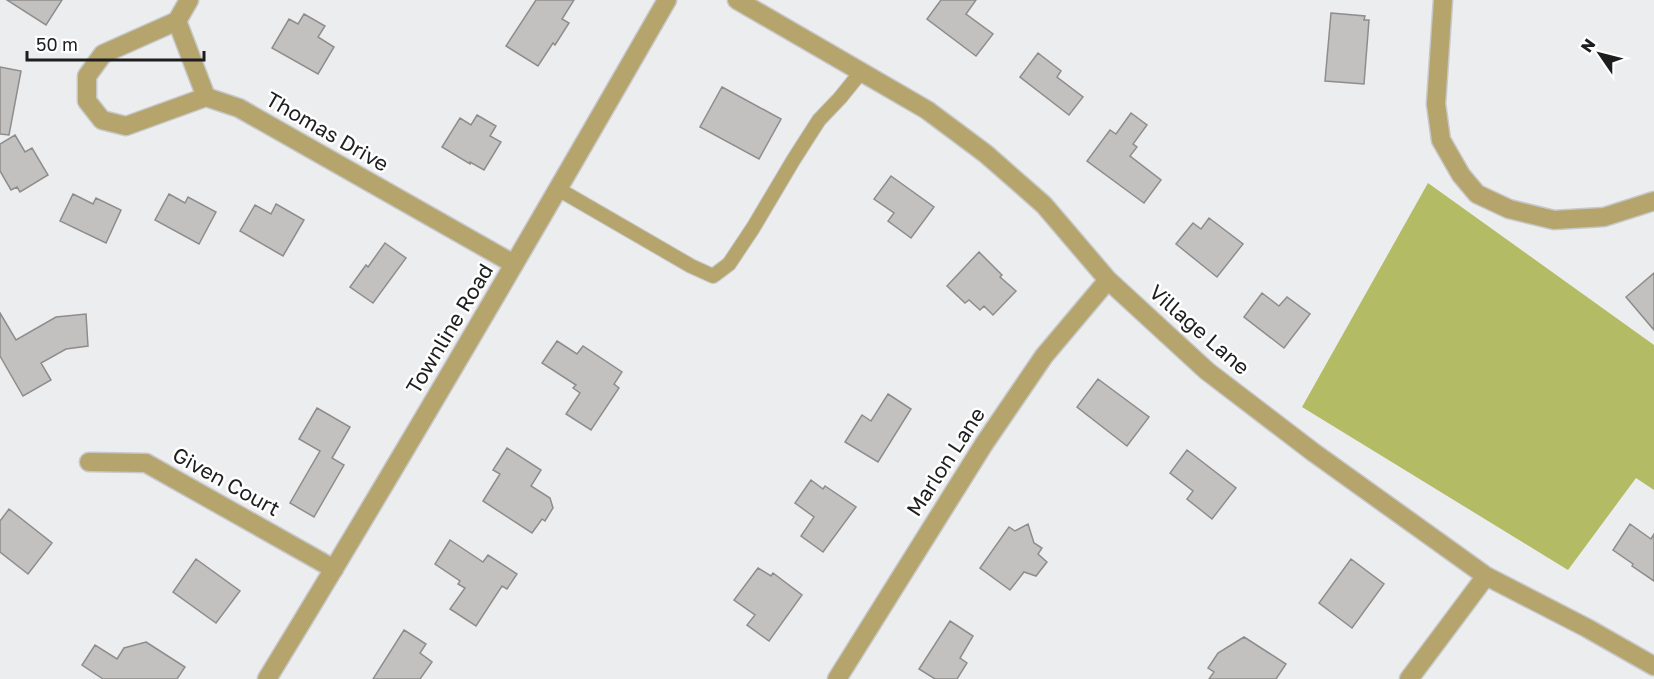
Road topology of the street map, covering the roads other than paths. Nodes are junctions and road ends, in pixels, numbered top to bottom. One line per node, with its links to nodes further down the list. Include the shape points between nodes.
1 (189, 0): 5 (street)
2 (667, 0): 8 (street, Townline Road)
3 (737, 0): 6 (street, Village Lane)
4 (1443, 0): 9 (street, via 1436,104 1441,140 1477,194 1509,209 1554,220 1604,217)
5 (177, 21): 7 (street); 7 (street, via 103,54 87,76 87,101 102,120 126,126)
6 (861, 72): 8 (lane, via 819,120 729,264 713,276); 11 (street, Village Lane, via 927,110 986,154 1044,205)
7 (206, 98): 10 (street, Thomas Drive, via 239,108)
8 (558, 189): 10 (street, Townline Road)
9 (1654, 201)
10 (514, 264): 13 (street, Townline Road)
11 (1108, 280): 14 (street, Village Lane, via 1207,371); 17 (street, Marlon Lane, via 1044,356 984,444)
12 (89, 462): 13 (street, Given Court, via 146,463)
13 (334, 569): 16 (street, Townline Road)
14 (1486, 576): 15 (street, Village Lane); 18 (street)
15 (1654, 666)
16 (267, 679)
17 (837, 679)
18 (1409, 679)

